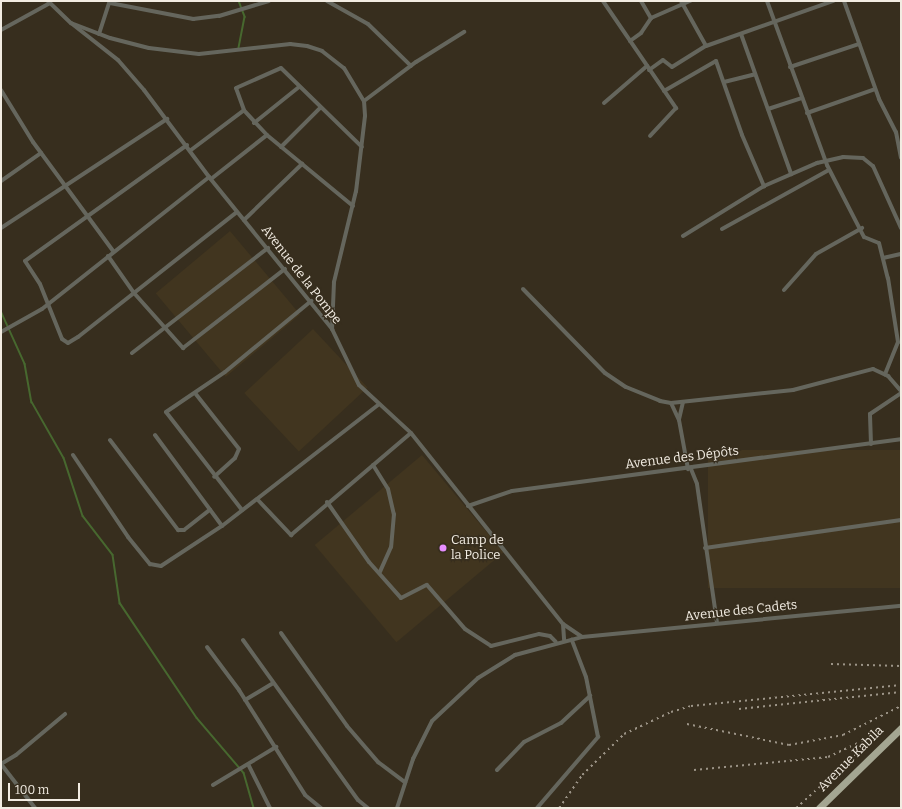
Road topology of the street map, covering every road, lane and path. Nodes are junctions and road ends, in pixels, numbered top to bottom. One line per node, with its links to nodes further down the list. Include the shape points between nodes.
1 (269, 1): 10 (street, via 219,16 192,19)
2 (327, 1): 22 (street, via 368,24)
3 (603, 1): 19 (street)
4 (642, 1): 12 (street)
5 (690, 1): 11 (street)
6 (767, 1): 13 (street)
7 (832, 1): 13 (street)
8 (844, 1): 20 (street)
9 (49, 2): 14 (street, Avenue de la Pompe); 15 (street)
10 (110, 2): 17 (street)
11 (681, 3): 12 (street); 21 (street)
12 (650, 18): 19 (street, via 641,33)
13 (773, 22): 18 (street); 23 (street)
14 (71, 23): 17 (street); 38 (street, Avenue de la Pompe, via 118,60)
15 (1, 30)
16 (464, 32): 22 (street)
17 (99, 34): 32 (street, via 149,48 199,54 290,44 307,46 335,59)
18 (741, 34): 21 (street); 25 (street)
19 (630, 41): 24 (street)
20 (859, 44): 23 (street); 28 (street)
21 (706, 46): 24 (street, via 672,67 664,60)
22 (411, 66): 32 (street)
23 (790, 67): 31 (street)
24 (648, 68): 30 (street); 33 (street)
25 (755, 74): 26 (street); 35 (street)
26 (724, 82): 30 (street, via 714,61); 55 (street, via 742,135)
27 (299, 87): 34 (street); 36 (street, via 281,68 270,72 236,88); 39 (street)
28 (875, 89): 37 (street); 47 (street, via 896,132)
29 (1, 90): 46 (street)
30 (664, 91): 41 (street, via 676,109)
31 (802, 98): 35 (street); 37 (street)
32 (364, 101): 44 (street)
33 (604, 103)
34 (320, 108): 43 (street); 44 (street)
35 (768, 109): 51 (street)
36 (244, 110): 39 (street); 45 (street)
37 (807, 113): 48 (street)
38 (167, 119): 42 (street, Avenue de la Pompe); 54 (street)
39 (254, 123): 40 (street)
40 (267, 136): 43 (street); 52 (street)
41 (650, 136)
42 (187, 145): 45 (street, Avenue de la Pompe); 58 (street)
43 (281, 147): 49 (street)
44 (362, 147): 56 (street)
45 (191, 150): 52 (street, Avenue de la Pompe)
46 (41, 153): 53 (street); 54 (street)
47 (901, 158)
48 (825, 160): 50 (street); 51 (street); 62 (street, via 857,157 870,162 882,182)
49 (302, 164): 56 (street); 59 (street)
50 (829, 170): 61 (street); 63 (street)
51 (791, 174): 55 (street)
52 (210, 178): 57 (street, Avenue de la Pompe); 66 (street)
53 (1, 181)
54 (66, 185): 58 (street); 60 (street)
55 (764, 186): 64 (street)
56 (353, 206): 77 (street, via 336,265)
57 (237, 212): 59 (street, Avenue de la Pompe); 73 (street)
58 (88, 215): 66 (street); 75 (street, via 25,262 40,284)
59 (244, 220): 65 (street, Avenue de la Pompe)
60 (1, 228)
61 (862, 228): 69 (street, via 866,238 878,241); 72 (street, via 816,254)
62 (901, 228)
63 (722, 229)
64 (683, 236)
65 (268, 248): 70 (street, Avenue de la Pompe); 76 (street)
66 (113, 251): 68 (street)
67 (901, 254): 69 (street)
68 (108, 256): 73 (street); 75 (street)
69 (883, 258): 80 (street, via 898,342)
70 (286, 269): 74 (street, Avenue de la Pompe); 76 (street, via 185,347 180,348)
71 (523, 289): 84 (street, via 615,381 639,394)
72 (784, 290)
73 (134, 293): 75 (street, via 68,343 62,339); 76 (street)
74 (311, 301): 77 (street, Avenue de la Pompe); 82 (street, via 243,358)
75 (48, 304): 78 (street)
76 (163, 328): 79 (street)
77 (332, 330): 85 (street, Avenue de la Pompe, via 356,380)
78 (1, 332)
79 (132, 353)
80 (885, 374): 81 (street); 83 (street, via 873,369 793,390)
81 (901, 392): 91 (street, via 870,414)
82 (195, 393): 97 (street, via 239,449 235,458); 97 (street, via 166,413)
83 (683, 402): 84 (street); 86 (street)
84 (671, 403): 86 (street)
85 (378, 405): 87 (street, Avenue de la Pompe); 98 (street)
86 (679, 420): 95 (street)
87 (411, 434): 93 (street); 100 (street, Avenue de la Pompe)
88 (155, 435): 101 (street)
89 (901, 439): 91 (street, Avenue des Dépôts)
90 (110, 440): 101 (street, via 178,530 184,530)
91 (872, 444): 94 (street, Avenue des Dépôts)
92 (73, 455): 104 (street, via 128,537 155,566 171,562)
93 (373, 465): 99 (street); 106 (street, via 388,489 394,514 391,547)
94 (698, 468): 95 (street, Avenue des Dépôts); 96 (street)
95 (690, 469): 96 (street); 100 (street, Avenue des Dépôts, via 664,468 512,491)
96 (695, 474): 105 (street)
97 (214, 478): 102 (street)
98 (257, 499): 99 (street, via 291,535); 102 (street)
99 (327, 502): 106 (street, via 337,519)
100 (468, 506): 109 (street, Avenue de la Pompe)
101 (210, 510): 104 (street)
102 (242, 510): 104 (street)
103 (901, 520): 105 (street)
104 (222, 526)
105 (705, 548): 108 (street)
106 (380, 572): 115 (street, via 401,598 429,586 465,629 491,646 539,634 544,634)
107 (901, 606): 108 (street, Avenue des Cadets)
108 (717, 623): 111 (street, Avenue des Cadets)
109 (563, 624): 111 (street, Avenue de la Pompe); 113 (street)
110 (281, 633): 126 (street, via 347,726 378,762)
111 (582, 637): 114 (street, Avenue des Cadets)
112 (243, 640): 117 (street)
113 (564, 640): 114 (street, Avenue des Cadets); 115 (street, Avenue des Cadets)
114 (572, 640): 118 (street, via 586,677)
115 (556, 642): 126 (street, Avenue des Cadets, via 504,661 470,685 432,721)
116 (207, 647): 119 (street)
117 (273, 683): 119 (street); 131 (street, via 358,800)
118 (590, 696): 125 (street, via 561,723 524,742); 133 (street, via 598,730 596,743)
119 (245, 700): 122 (street)
120 (65, 714): 123 (street, via 16,755)
121 (901, 728): 134 (highway, Avenue Kabila)
122 (276, 747): 124 (street); 130 (street, via 305,795)
123 (1, 764): 128 (street)
124 (249, 766): 127 (street); 129 (street)
125 (497, 770)
126 (405, 782): 132 (street, Avenue des Cadets)
127 (213, 785)
128 (35, 808)
129 (270, 808)
130 (321, 808)
131 (368, 808)
132 (397, 808)
133 (537, 808)
134 (819, 808)

